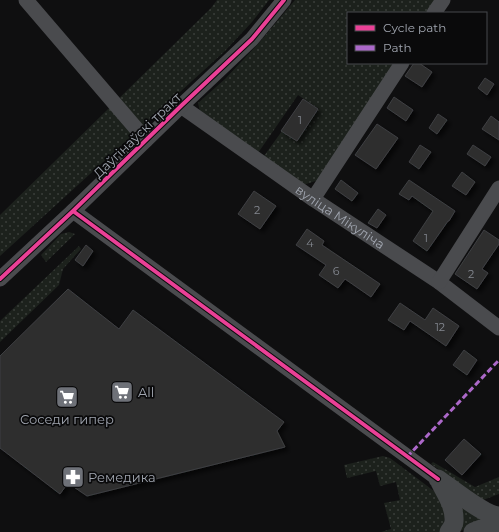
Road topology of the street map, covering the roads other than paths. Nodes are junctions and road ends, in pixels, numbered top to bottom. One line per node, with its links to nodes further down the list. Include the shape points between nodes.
1 (26, 0): 7 (street)
2 (284, 0): 6 (street, Даўгінаўскі тракт, via 252,39)
3 (443, 0): 4 (street)
4 (435, 12)
5 (401, 64): 9 (street)
6 (181, 106): 7 (street, Даўгінаўскі тракт); 9 (street, вуліца Мікуліча)
7 (146, 140): 10 (street, Даўгінаўскі тракт)
8 (499, 188): 12 (street)
9 (313, 199): 12 (street, вуліца Мікуліча)
10 (73, 211): 11 (street, Даўгінаўскі тракт); 14 (street)
11 (0, 279)
12 (439, 282): 13 (street, вуліца Мікуліча)
13 (499, 328)
14 (438, 479): 15 (main road, via 477,507); 17 (main road, via 454,515)
15 (499, 516)
16 (499, 522): 18 (main road)
17 (449, 532)
18 (473, 532)

